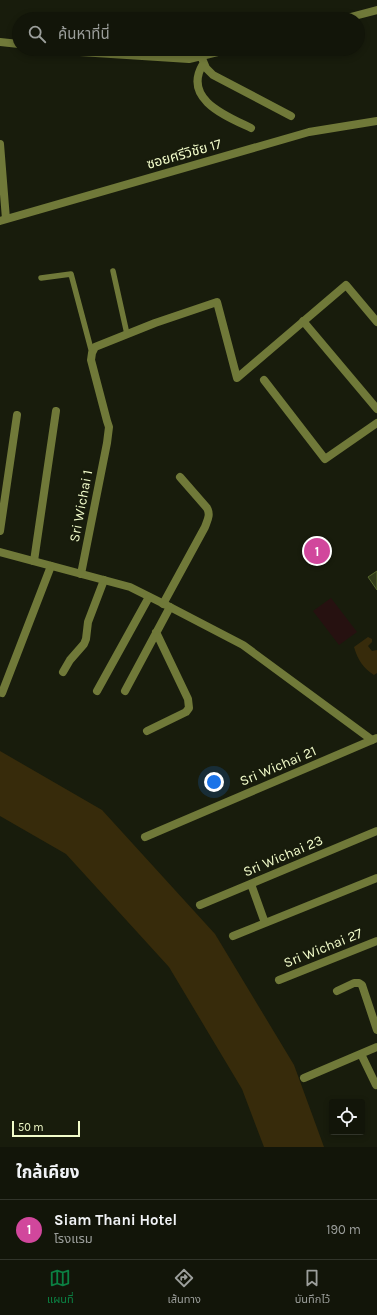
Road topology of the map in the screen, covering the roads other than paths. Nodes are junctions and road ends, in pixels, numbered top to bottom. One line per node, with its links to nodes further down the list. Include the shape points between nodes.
1 (377, 10): 2 (street)
2 (365, 13)
3 (0, 42): 4 (street)
4 (12, 43)
5 (134, 56): 7 (street)
6 (212, 56): 7 (street)
7 (202, 60): 8 (street, via 213,75); 10 (street, via 197,82 204,98 221,114)
8 (291, 116)
9 (377, 122): 12 (street, ซอยศรีวิชัย 17, via 309,132)
10 (251, 128)
11 (0, 144): 12 (street)
12 (3, 220)
13 (113, 271): 17 (lane)
14 (41, 278): 18 (lane, via 71,274)
15 (303, 321): 16 (street, via 346,284); 17 (street, via 237,378 217,302); 20 (street)
16 (377, 322)
17 (127, 334): 18 (street, via 95,347)
18 (92, 353): 29 (street, Sri Wichai 1, via 91,360 109,427)
19 (264, 380): 23 (street, via 325,459)
20 (377, 409)
21 (56, 411): 27 (street)
22 (17, 415): 25 (street)
23 (377, 423)
24 (180, 477): 32 (street, via 209,511 205,528)
25 (0, 531)
26 (0, 552): 27 (street)
27 (34, 561): 28 (street)
28 (51, 566): 29 (street); 37 (street)
29 (82, 574): 30 (street)
30 (104, 580): 31 (street, via 130,587); 34 (street, via 88,622 84,644)
31 (149, 597): 32 (street); 35 (street)
32 (167, 605): 33 (street); 39 (street, via 243,645)
33 (156, 632): 36 (street); 38 (street, via 181,683 189,708 186,712)
34 (63, 672)
35 (98, 691)
36 (125, 691)
37 (2, 693)
38 (147, 731)
39 (374, 739): 41 (street, Sri Wichai 21)
40 (377, 830): 43 (street, Sri Wichai 23)
41 (145, 837)
42 (377, 878): 45 (street)
43 (251, 884): 44 (street, Sri Wichai 23); 45 (street)
44 (200, 905)
45 (265, 923): 46 (street)
46 (234, 936)
47 (377, 941): 48 (street, Sri Wichai 27)
48 (279, 980)
49 (336, 991): 50 (street, via 354,983 362,985)
50 (377, 1030)
51 (377, 1047): 52 (street)
52 (361, 1054): 53 (street); 54 (street)
53 (304, 1078)
54 (376, 1085)

